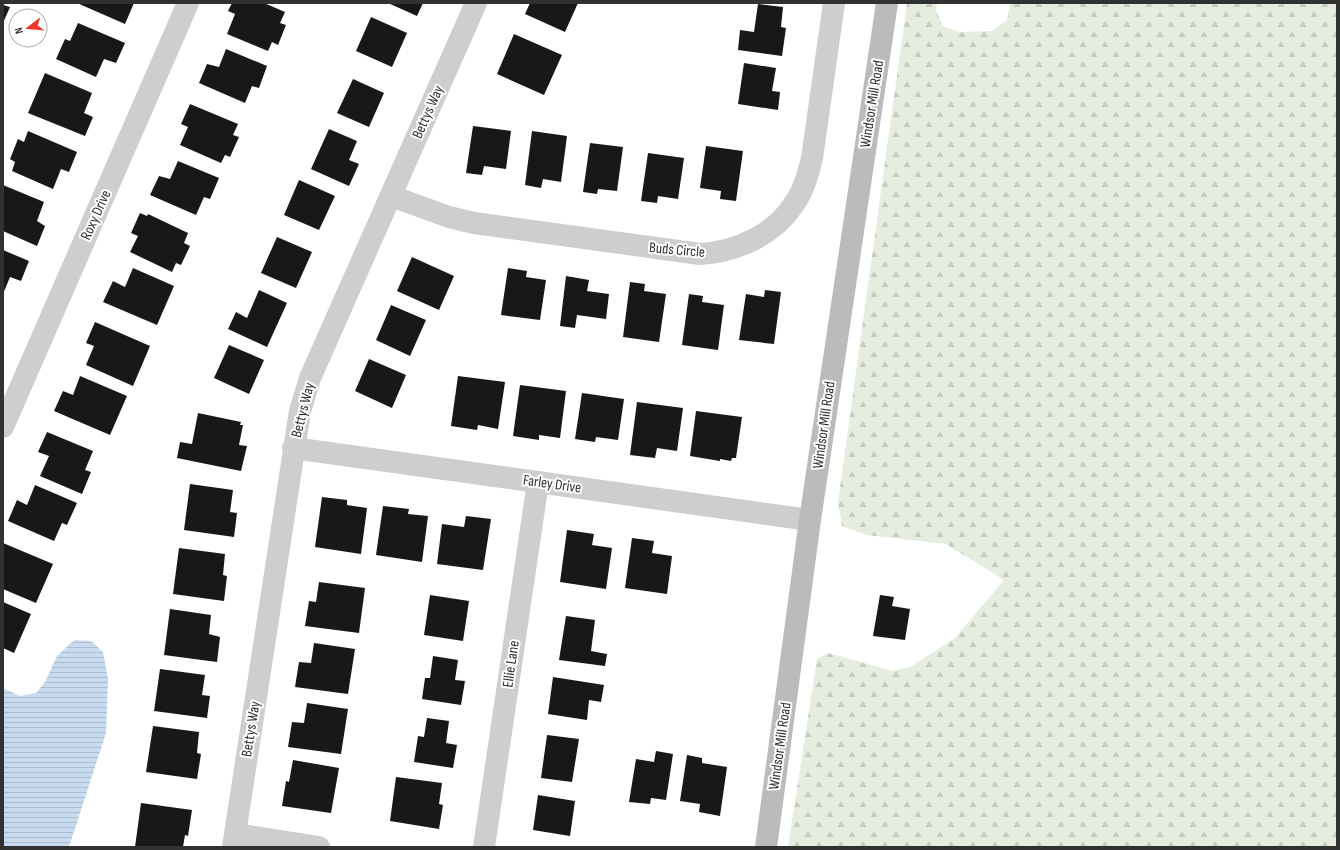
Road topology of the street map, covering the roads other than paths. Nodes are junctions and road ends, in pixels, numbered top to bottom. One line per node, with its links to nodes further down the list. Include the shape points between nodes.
1 (188, 3): 6 (street, Roxy Drive)
2 (476, 3): 5 (street, Bettys Way)
3 (834, 3): 5 (street, Buds Circle, via 812,158 805,183 783,218 741,246 719,253 700,254 474,223 449,217)
4 (887, 3): 9 (main road, Windsor Mill Road)
5 (391, 196): 7 (street, Bettys Way, via 310,378)
6 (3, 427)
7 (293, 448): 8 (street, Farley Drive); 10 (street, Bettys Way)
8 (538, 482): 9 (street, Farley Drive); 12 (street, Ellie Lane)
9 (810, 520): 13 (main road, Windsor Mill Road)
10 (234, 841): 11 (street)
11 (319, 847)
12 (484, 847)
13 (766, 847)

